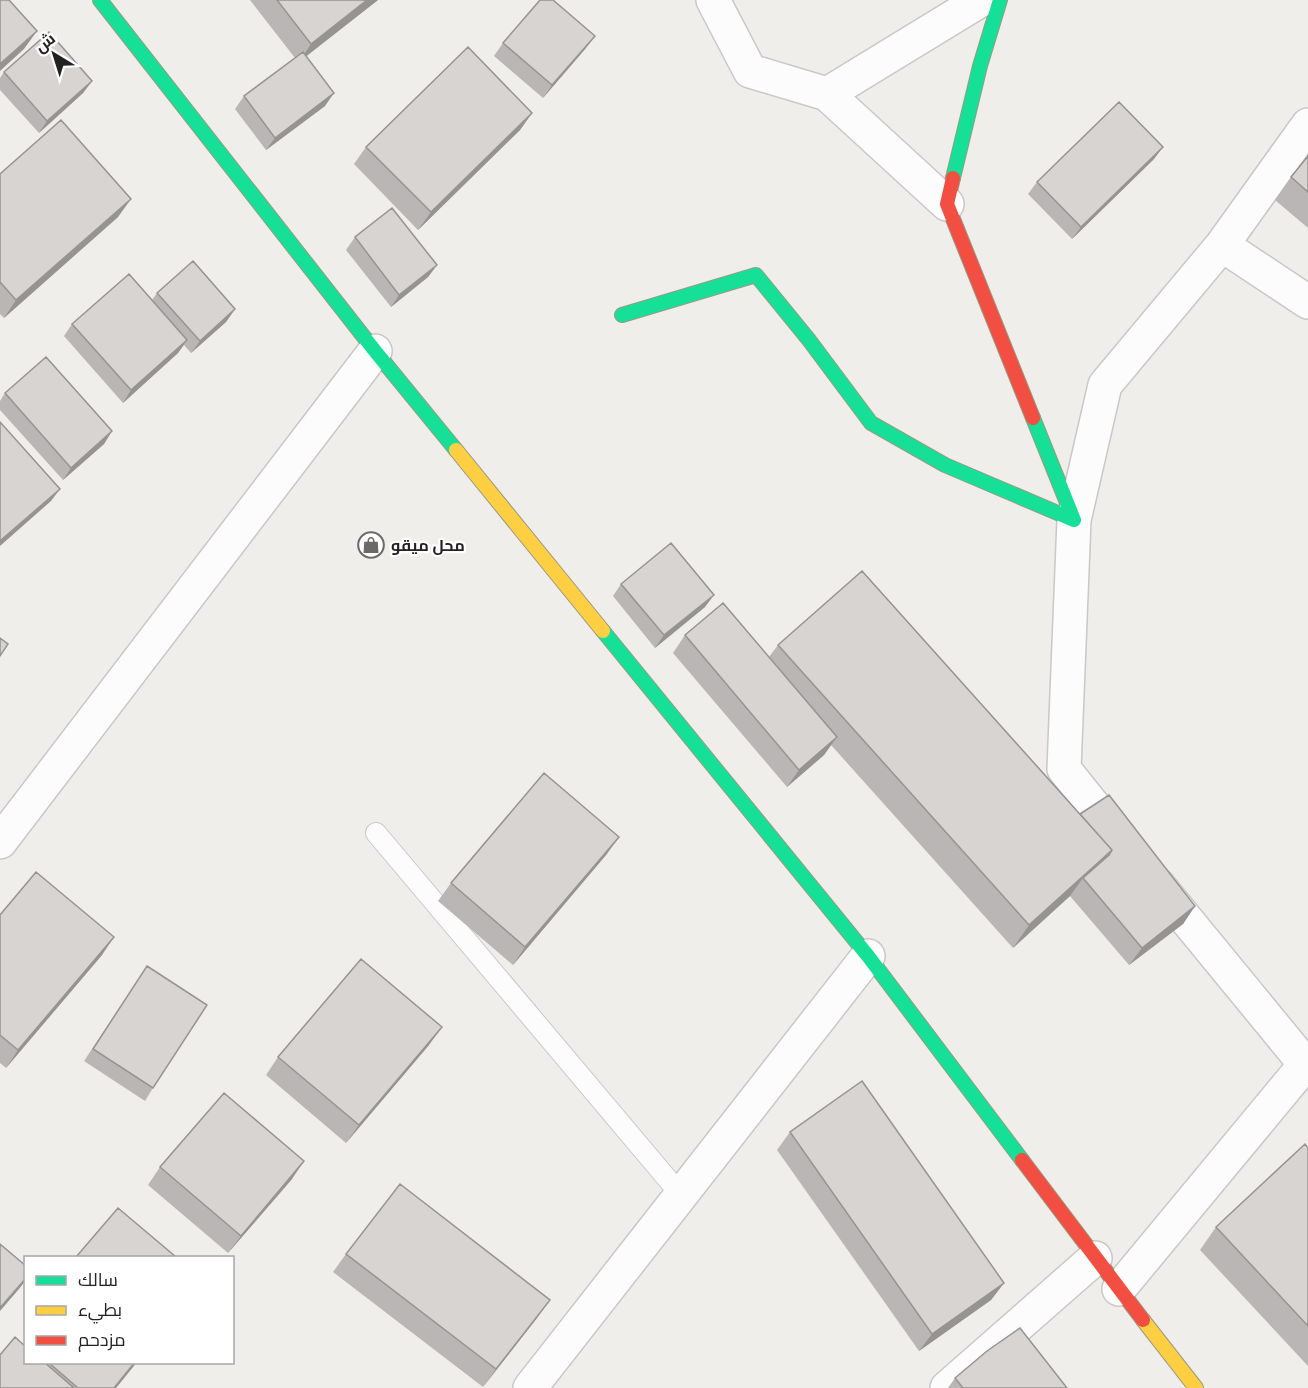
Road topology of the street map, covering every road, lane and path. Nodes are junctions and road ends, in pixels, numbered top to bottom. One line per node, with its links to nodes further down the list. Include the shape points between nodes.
1 (100, 0): 11 (main road)
2 (713, 0): 5 (street, via 750,71)
3 (981, 0): 5 (street)
4 (1000, 0): 7 (main road, via 980,66)
5 (827, 94): 7 (street)
6 (1308, 125): 8 (street)
7 (948, 204): 12 (main road)
8 (1222, 245): 9 (street); 12 (street, via 1105,386)
9 (1308, 302)
10 (622, 315): 12 (main road, via 756,275 871,423 945,465)
11 (375, 351): 14 (street); 15 (main road)
12 (1074, 520): 16 (street, via 1064,769)
13 (376, 833): 17 (lane)
14 (0, 842)
15 (868, 956): 17 (street); 18 (main road)
16 (1306, 1063): 19 (street)
17 (681, 1195): 20 (street)
18 (1095, 1258): 19 (main road); 21 (street)
19 (1119, 1289): 22 (main road)
20 (530, 1388)
21 (947, 1388)
22 (1196, 1388)

